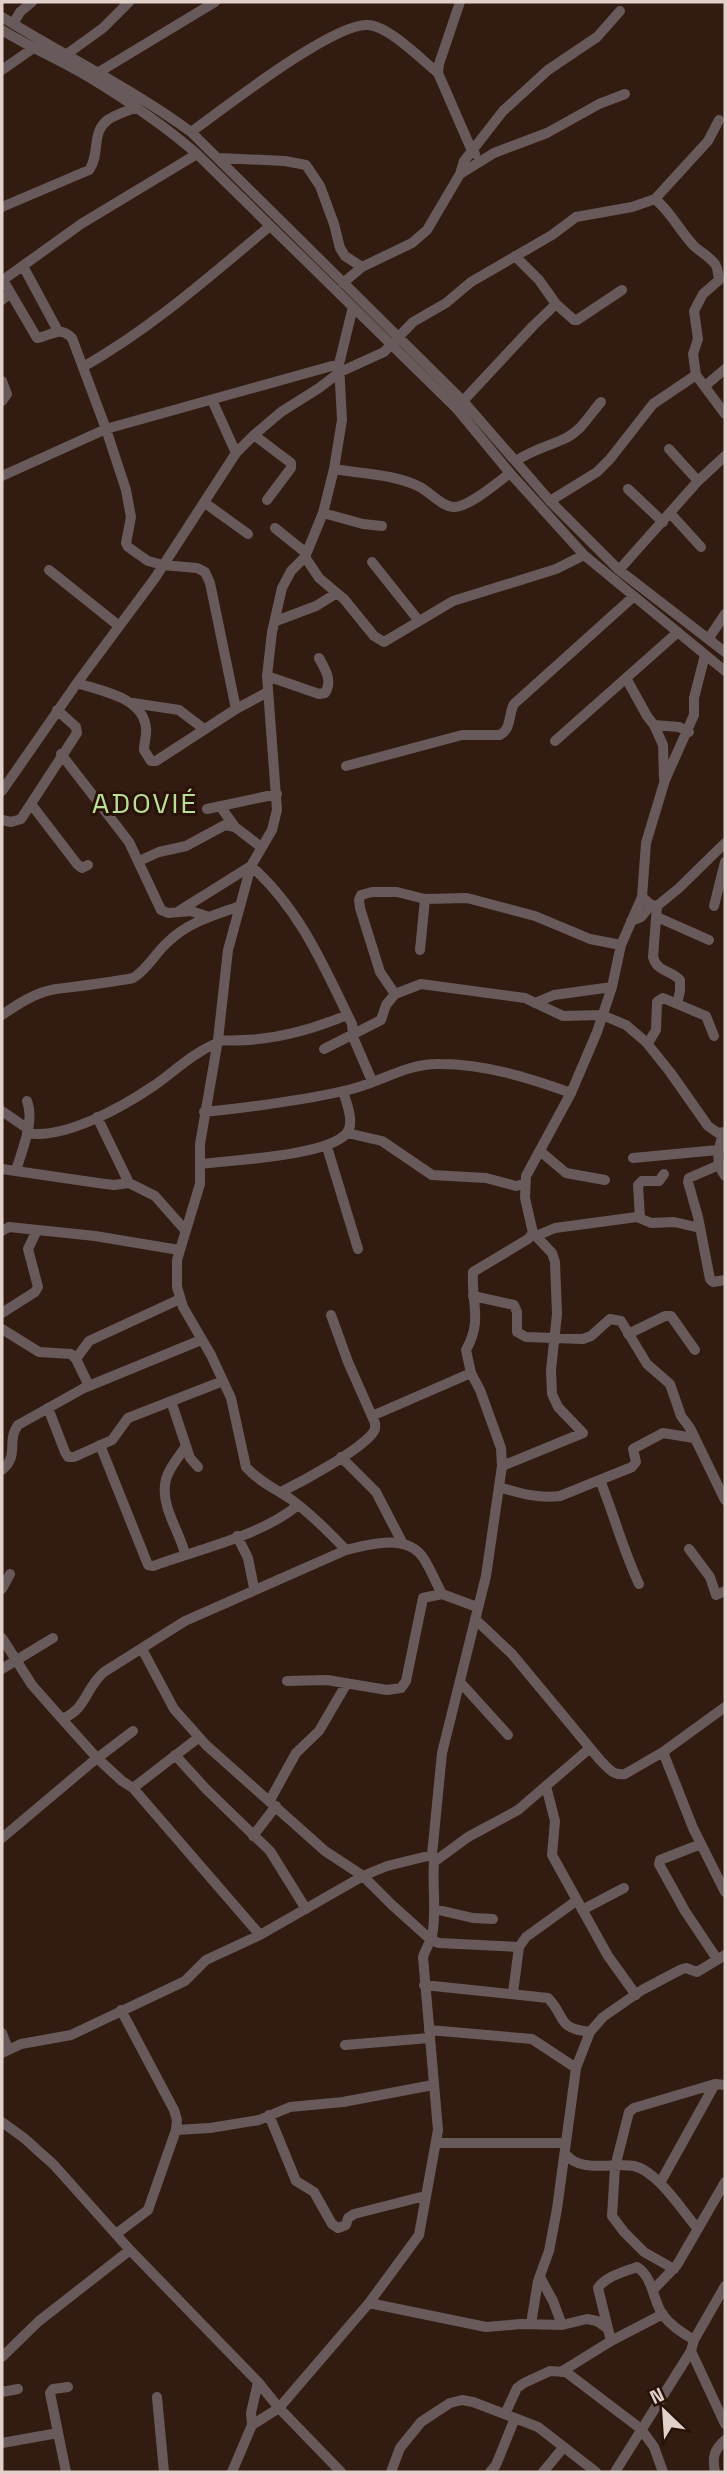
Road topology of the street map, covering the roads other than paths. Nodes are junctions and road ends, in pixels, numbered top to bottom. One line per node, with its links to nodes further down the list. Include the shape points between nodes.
1 (32, 2): 7 (street)
2 (129, 2): 10 (street)
3 (215, 2): 12 (street)
4 (460, 2): 13 (street)
5 (620, 11): 18 (street, via 597,37 514,100)
6 (2, 17): 7 (street)
7 (13, 24): 10 (street)
8 (2, 30): 9 (street)
9 (32, 49): 11 (street); 15 (street, via 90,78)
10 (67, 54): 12 (street)
11 (2, 70)
12 (99, 72): 17 (street)
13 (438, 73): 17 (street, via 388,33 370,25 351,27 281,68); 18 (street)
14 (625, 94): 21 (street)
15 (135, 108): 19 (street); 24 (street, via 107,120 99,129 89,170)
16 (719, 120): 23 (street, via 708,141)
17 (191, 132): 20 (street)
18 (472, 151): 21 (street); 22 (street)
19 (197, 154): 25 (street); 27 (street, via 81,224)
20 (219, 158): 28 (street, via 306,165 320,186 340,248); 31 (street)
21 (483, 160): 22 (street)
22 (460, 174): 28 (street, via 427,230 412,243)
23 (655, 198): 26 (street, via 576,217); 29 (street, via 715,264)
24 (2, 207)
25 (270, 226): 35 (street); 38 (street, via 159,317)
26 (515, 256): 34 (street); 37 (street, via 413,322)
27 (23, 266): 30 (street); 36 (street)
28 (362, 267): 31 (street)
29 (722, 278): 41 (street, via 703,294 694,311)
30 (2, 279): 33 (street)
31 (344, 283): 37 (street)
32 (622, 290): 34 (street, via 577,320)
33 (6, 296): 36 (street, via 37,338)
34 (556, 304): 46 (street)
35 (353, 307): 37 (street); 39 (street)
36 (58, 331): 38 (street, via 72,338)
37 (395, 339): 39 (street, via 384,352); 46 (street); 56 (street)
38 (83, 367): 49 (street)
39 (340, 368): 44 (street); 50 (street); 55 (street, via 342,420)
40 (725, 369): 43 (street)
41 (696, 375): 43 (street); 61 (street, via 653,404 597,472)
42 (2, 381): 45 (street, via 7,394)
43 (705, 386): 48 (street)
44 (212, 400): 49 (street); 52 (street)
45 (2, 401)
46 (463, 401): 54 (street)
47 (601, 402): 54 (street, via 567,438)
48 (725, 414)
49 (106, 429): 57 (street); 73 (street, via 131,517 126,543 148,561)
50 (254, 435): 52 (street); 60 (street, via 291,463)
51 (669, 449): 58 (street)
52 (236, 453): 62 (street)
53 (725, 457): 58 (street)
54 (516, 461): 61 (street)
55 (334, 469): 56 (street, via 408,483 454,508); 63 (street)
56 (510, 474): 71 (street)
57 (2, 476)
58 (698, 481): 64 (street)
59 (628, 489): 65 (street)
60 (267, 500)
61 (550, 501): 75 (street)
62 (205, 503): 68 (street); 73 (street)
63 (323, 513): 66 (street); 70 (street)
64 (670, 513): 65 (street); 69 (street)
65 (663, 522): 75 (street)
66 (382, 526)
67 (275, 528): 70 (street)
68 (248, 534)
69 (701, 547)
70 (305, 555): 76 (street, via 319,578); 79 (street, via 282,588)
71 (584, 555): 77 (street); 80 (street, via 556,569 453,601)
72 (372, 562): 80 (street)
73 (163, 565): 81 (street); 93 (street, via 197,568 211,583)
74 (49, 570): 81 (street)
75 (619, 570): 83 (street)
76 (337, 593): 79 (street); 80 (street, via 384,642)
77 (633, 597): 82 (street); 100 (street, via 514,704 509,726 500,735 461,735)
78 (725, 614): 83 (street)
79 (276, 621): 88 (street)
80 (419, 621)
81 (119, 626): 90 (street)
82 (678, 632): 85 (street); 89 (street)
83 (709, 638): 84 (street)
84 (725, 652)
85 (705, 654): 87 (street); 97 (street)
86 (319, 658): 88 (street, via 328,675 325,693)
87 (725, 671)
88 (267, 676): 91 (street)
89 (626, 678): 95 (street); 98 (street)
90 (76, 682): 92 (street); 94 (street)
91 (268, 692): 93 (street); 103 (street)
92 (133, 703): 96 (street, via 179,710); 96 (street, via 143,716 144,750 151,761)
93 (236, 709): 96 (street)
94 (57, 710): 99 (street, via 77,733); 102 (street)
95 (654, 725): 97 (street); 101 (street, via 663,745)
96 (204, 729)
97 (689, 732): 101 (street)
98 (555, 741)
99 (61, 754): 104 (street); 111 (street, via 130,842)
100 (346, 765)
101 (665, 780): 115 (street, via 646,843)
102 (2, 791)
103 (277, 794): 105 (street); 110 (street, via 275,823)
104 (31, 804): 107 (street, via 17,821); 113 (street, via 77,864 82,868)
105 (220, 806): 106 (street); 108 (street)
106 (206, 809)
107 (2, 820)
108 (235, 827): 110 (street); 111 (street, via 225,825 186,846)
109 (724, 846): 117 (street)
110 (261, 847): 114 (street)
111 (139, 861): 120 (street, via 161,910)
112 (725, 862): 118 (street)
113 (88, 865)
114 (251, 866): 119 (street); 120 (street); 132 (street, via 302,926)
115 (642, 897): 117 (street); 123 (street)
116 (425, 899): 125 (street, via 481,901 535,916 590,939); 126 (street); 128 (street, via 372,892 359,900 380,972)
117 (654, 906): 122 (street); 123 (street)
118 (714, 906)
119 (237, 907): 121 (street); 136 (street)
120 (179, 911): 121 (street)
121 (209, 917): 133 (street, via 178,933 132,978 56,989)
122 (657, 918): 124 (street); 130 (street, via 653,957 655,964 680,980)
123 (631, 921): 125 (street)
124 (709, 940)
125 (621, 944): 127 (street)
126 (419, 950)
127 (612, 987): 129 (street, via 554,995); 131 (street)
128 (395, 994): 129 (street, via 430,984 517,996); 134 (street, via 381,1020)
129 (535, 1003): 131 (street, via 563,1016)
130 (677, 1004): 135 (street, via 706,1016); 137 (street, via 663,998 659,1001 656,1030)
131 (602, 1014): 137 (street, via 626,1025); 141 (street)
132 (347, 1015): 134 (street); 136 (street, via 293,1034)
133 (2, 1016)
134 (354, 1033): 138 (street); 139 (street)
135 (714, 1036)
136 (218, 1042): 144 (street); 145 (street)
137 (646, 1042): 147 (street, via 708,1126)
138 (324, 1049)
139 (372, 1081): 140 (street); 141 (street, via 403,1068 439,1063 509,1072)
140 (343, 1091): 144 (street); 148 (street, via 350,1118)
141 (571, 1093): 151 (street)
142 (27, 1101): 146 (street)
143 (2, 1111): 146 (street)
144 (204, 1112): 153 (street)
145 (97, 1117): 146 (street, via 60,1133); 159 (street)
146 (28, 1131): 156 (street)
147 (724, 1132): 150 (street)
148 (347, 1133): 149 (street); 160 (street, via 382,1141 432,1175)
149 (327, 1147): 153 (street); 167 (street)
150 (718, 1150): 152 (street); 155 (street)
151 (540, 1151): 158 (street, via 566,1173); 160 (street)
152 (633, 1158)
153 (201, 1164): 164 (street, via 200,1184)
154 (2, 1169): 156 (street)
155 (722, 1170): 162 (street, via 689,1178)
156 (16, 1171): 159 (street, via 114,1185)
157 (664, 1174): 161 (street, via 659,1181 638,1185)
158 (605, 1180)
159 (129, 1183): 164 (street, via 155,1196)
160 (524, 1184): 166 (street)
161 (640, 1218): 162 (street); 166 (street)
162 (700, 1228): 169 (street, via 710,1279)
163 (37, 1230): 165 (street, via 9,1227); 168 (street); 172 (street, via 28,1249 38,1287)
164 (185, 1230): 168 (street)
165 (2, 1231)
166 (534, 1234): 170 (street, via 475,1270); 176 (street, via 555,1262)
167 (358, 1249)
168 (179, 1250): 171 (street)
169 (725, 1280)
170 (472, 1296): 176 (street, via 514,1305 520,1335); 180 (street, via 477,1318 466,1350)
171 (180, 1299): 177 (street); 179 (street, via 89,1341)
172 (2, 1313)
173 (331, 1315): 185 (street)
174 (2, 1329): 179 (street, via 39,1352 65,1352)
175 (628, 1334): 176 (street, via 614,1318 587,1338); 178 (street, via 671,1316); 186 (street, via 646,1364 670,1384)
176 (556, 1337): 192 (street, via 552,1395 583,1433)
177 (201, 1340): 181 (street); 182 (street)
178 (695, 1350)
179 (76, 1359): 182 (street)
180 (471, 1373): 185 (street); 192 (street, via 501,1448)
181 (223, 1381): 183 (street); 197 (street, via 246,1467)
182 (89, 1386): 184 (street)
183 (171, 1401): 188 (street, via 128,1418 117,1435); 189 (street)
184 (48, 1408): 187 (street, via 18,1425); 188 (street, via 68,1457)
185 (372, 1416): 191 (street, via 371,1435)
186 (694, 1438): 195 (street, via 660,1434 633,1448 636,1462 632,1467); 198 (street)
187 (13, 1442): 190 (street); 194 (street, via 13,1456)
188 (100, 1445): 204 (street, via 145,1563 153,1566)
189 (186, 1446): 193 (street); 204 (street, via 164,1486)
190 (2, 1449)
191 (341, 1457): 197 (street); 201 (street, via 376,1492)
192 (502, 1466): 196 (street)
193 (198, 1467)
194 (2, 1470)
195 (600, 1480): 196 (street, via 549,1498); 206 (street)
196 (499, 1487): 211 (street)
197 (281, 1492): 199 (street)
198 (725, 1500)
199 (298, 1505): 200 (street, via 280,1520); 203 (street)
200 (237, 1536): 204 (street); 207 (street, via 248,1558)
201 (403, 1544): 203 (street, via 374,1543); 210 (street, via 418,1551)
202 (689, 1549): 209 (street, via 710,1577 716,1595)
203 (346, 1550): 207 (street)
204 (186, 1554)
205 (10, 1574): 208 (street)
206 (639, 1584)
207 (254, 1588): 215 (street, via 185,1621)
208 (2, 1589)
209 (725, 1591)
210 (442, 1594): 211 (street); 220 (street, via 423,1598 401,1688)
211 (477, 1607): 212 (street)
212 (475, 1619): 219 (street); 226 (street, via 512,1654)
213 (2, 1638): 216 (street)
214 (53, 1638): 216 (street)
215 (142, 1649): 222 (street, via 100,1675 80,1708); 225 (street, via 174,1709)
216 (16, 1660): 217 (street); 222 (street)
217 (2, 1669)
218 (287, 1681): 220 (street)
219 (460, 1682): 224 (street); 236 (street, via 442,1752)
220 (347, 1683): 232 (street, via 327,1720 296,1753)
221 (725, 1708): 227 (street)
222 (62, 1720): 229 (street)
223 (133, 1731): 229 (street)
224 (508, 1735)
225 (198, 1738): 228 (street); 232 (street)
226 (590, 1748): 227 (street, via 619,1775); 230 (street)
227 (663, 1752): 235 (street)
228 (175, 1755): 231 (street); 233 (street)
229 (97, 1758): 231 (street); 234 (street)
230 (546, 1786): 236 (street, via 518,1810); 240 (street, via 555,1821 551,1853)
231 (133, 1788): 244 (street)
232 (273, 1803): 233 (street); 237 (street, via 325,1851)
233 (253, 1836): 241 (street, via 273,1856)
234 (2, 1838)
235 (701, 1844): 239 (street); 247 (street, via 659,1864 685,1911)
236 (433, 1858): 237 (street, via 387,1866); 242 (street)
237 (363, 1876): 241 (street); 245 (street)
238 (624, 1888): 240 (street)
239 (725, 1892)
240 (579, 1905): 246 (street, via 531,1932); 250 (street)
241 (306, 1909): 244 (street)
242 (434, 1909): 243 (street); 245 (street)
243 (492, 1919)
244 (260, 1935): 251 (street, via 206,1960 185,1981)
245 (431, 1940): 246 (street); 248 (street, via 423,1957)
246 (520, 1947): 249 (street)
247 (721, 1957): 250 (street, via 697,1972 682,1969)
248 (425, 1985): 249 (street); 254 (street)
249 (513, 1993): 252 (street, via 548,1998 566,2026)
250 (636, 1995): 252 (street, via 603,2017)
251 (121, 2010): 256 (street, via 71,2035); 262 (street, via 174,2110)
252 (590, 2032): 257 (street)
253 (2, 2033): 256 (street)
254 (429, 2034): 255 (street); 257 (street, via 532,2039); 258 (street)
255 (345, 2045)
256 (5, 2051)
257 (576, 2068): 264 (street)
258 (433, 2085): 260 (street, via 290,2107); 263 (street)
259 (720, 2085): 265 (street, via 634,2108); 267 (street)
260 (269, 2115): 262 (street); 268 (street, via 296,2181 314,2192 338,2228 354,2214)
261 (2, 2122): 270 (street, via 54,2165)
262 (176, 2130): 270 (street, via 148,2210)
263 (437, 2143): 264 (street); 268 (street)
264 (565, 2148): 265 (street, via 575,2161); 273 (street, via 549,2251)
265 (615, 2167): 267 (street, via 638,2167); 272 (street, via 612,2216 644,2252)
266 (725, 2182): 269 (street)
267 (660, 2183): 269 (street)
268 (425, 2196): 276 (street, via 419,2235)
269 (697, 2228): 272 (street)
270 (116, 2234): 271 (street)
271 (130, 2250): 283 (street, via 39,2321); 285 (street)
272 (674, 2269): 274 (street)
273 (540, 2277): 278 (street); 279 (street)
274 (654, 2290): 277 (street); 280 (street, via 638,2267 601,2283 598,2293)
275 (724, 2292): 282 (street)
276 (369, 2303): 278 (street, via 486,2327); 290 (street)
277 (663, 2314): 281 (street); 282 (street)
278 (531, 2324): 279 (street)
279 (562, 2325): 280 (street, via 593,2320)
280 (608, 2329): 281 (street)
281 (611, 2342): 284 (street)
282 (693, 2346): 292 (street); 294 (street)
283 (2, 2357)
284 (561, 2372): 291 (street, via 550,2371 517,2388); 294 (street)
285 (258, 2382): 290 (street); 293 (street)
286 (68, 2387): 295 (street, via 50,2393)
287 (18, 2389): 288 (street)
288 (2, 2392)
289 (157, 2396): 300 (street)
290 (279, 2408): 293 (street); 302 (street)
291 (510, 2416): 298 (street, via 538,2427); 303 (street, via 473,2402 450,2403 421,2422 400,2448); 304 (street, via 496,2465)
292 (725, 2424)
293 (252, 2425): 301 (street)
294 (641, 2429): 307 (street); 308 (street)
295 (58, 2433): 297 (street); 299 (street)
296 (725, 2440): 309 (street, via 714,2454)
297 (2, 2443)
298 (563, 2448): 305 (street); 306 (street)
299 (66, 2472)
300 (164, 2472)
301 (232, 2472)
302 (341, 2472)
303 (391, 2472)
304 (489, 2472)
305 (543, 2472)
306 (596, 2472)
307 (615, 2472)
308 (663, 2472)
309 (715, 2472)

